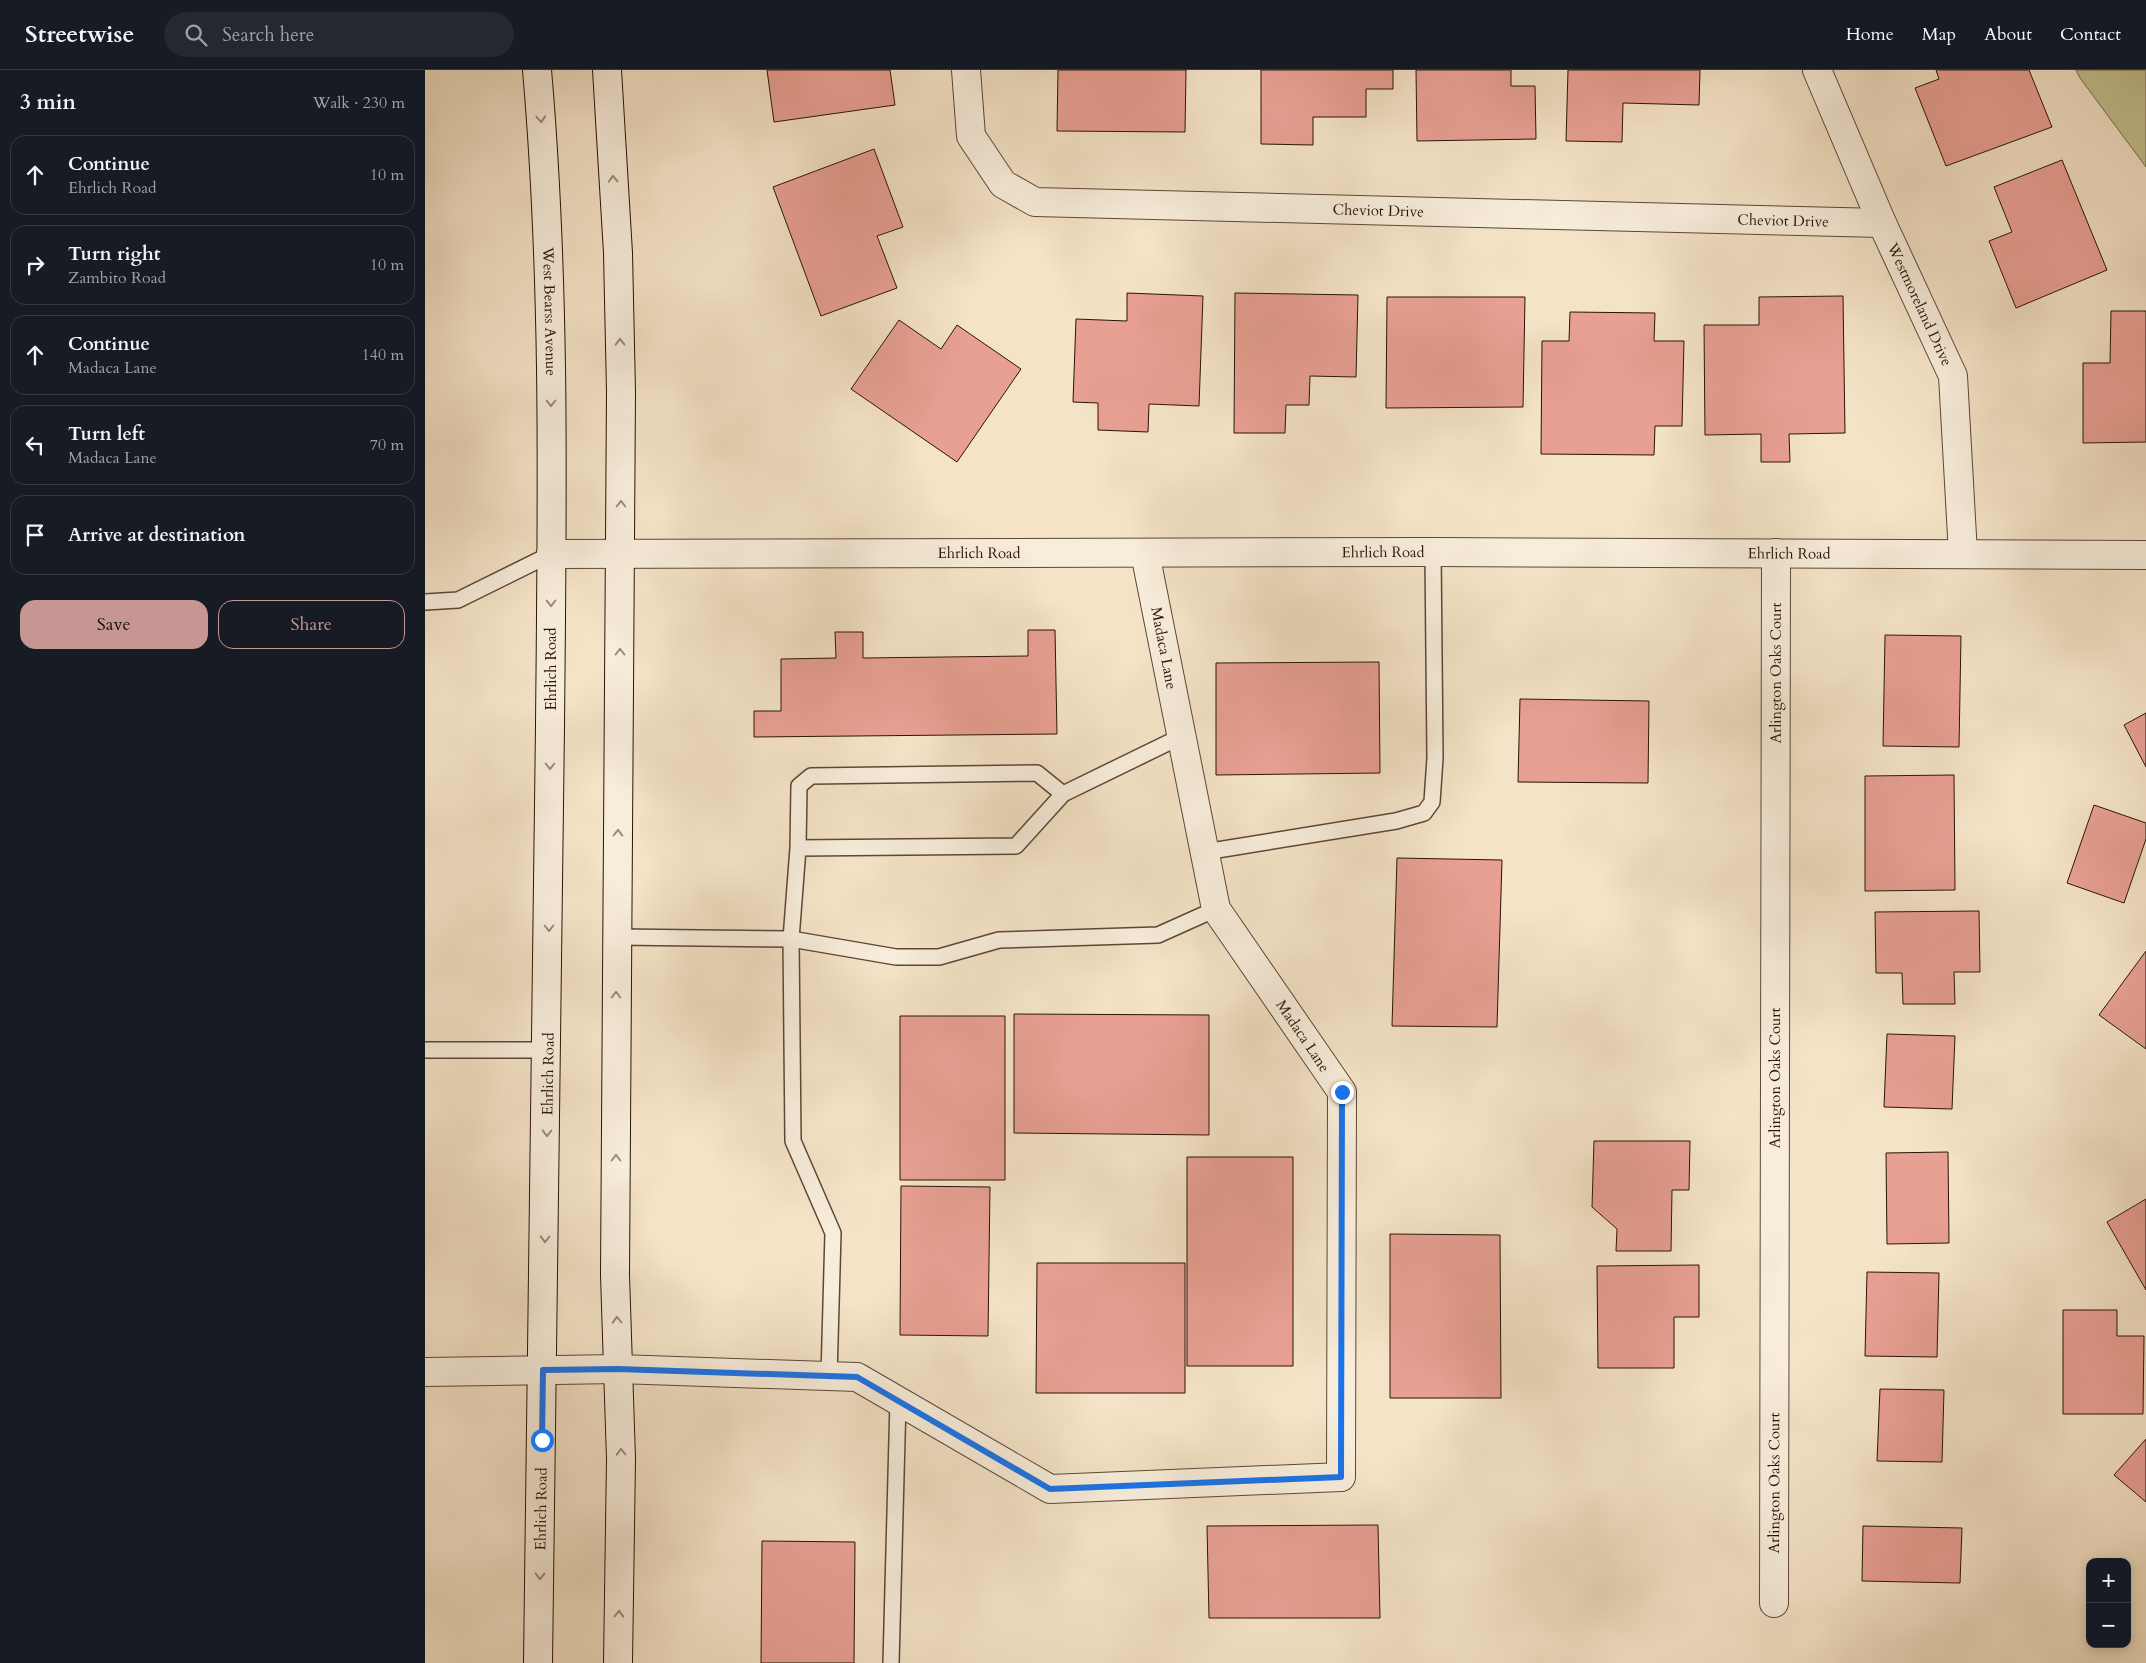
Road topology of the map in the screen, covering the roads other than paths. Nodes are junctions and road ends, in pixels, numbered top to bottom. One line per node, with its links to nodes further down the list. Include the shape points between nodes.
1 (537, 70): 10 (street, West Bearss Avenue, one-way to 10, via 550,333)
2 (607, 70): 7 (street, one-way to 2, via 618,253)
3 (965, 70): 5 (street, Cheviot Drive, via 971,136 1003,184 1035,202)
4 (1817, 70): 5 (street, Westmoreland Drive)
5 (1882, 223): 11 (street, Westmoreland Drive, via 1953,376)
6 (1433, 552): 8 (street, Ehrlich Road); 9 (street, Ehrlich Road); 17 (lane, via 1435,758 1432,802 1424,813 1403,820)
7 (621, 553): 8 (street, Ehrlich Road); 10 (street, Ehrlich Road); 19 (street, one-way to 7)
8 (1145, 553): 14 (street, Madaca Lane)
9 (1776, 553): 11 (street, Ehrlich Road); 28 (street, Arlington Oaks Court)
10 (551, 554): 13 (lane, via 458,600); 22 (street, Ehrlich Road, one-way to 22)
11 (1963, 554): 12 (street, Ehrlich Road)
12 (2146, 555)
13 (425, 602)
14 (1182, 736): 15 (lane); 17 (street, Madaca Lane)
15 (1063, 794): 16 (lane, via 1016,846); 16 (lane, via 1037,772 811,776 799,786)
16 (798, 848): 20 (lane)
17 (1205, 852): 18 (street, Madaca Lane)
18 (1216, 909): 20 (lane, via 1158,935 999,940 939,956 896,956); 27 (street, Madaca Lane, via 1342,1092 1341,1477 1050,1489)
19 (617, 937): 20 (lane); 23 (street, one-way to 19, via 615,1275)
20 (791, 939): 26 (lane, via 793,1142 833,1233)
21 (425, 1050): 22 (lane)
22 (548, 1050): 24 (street, Ehrlich Road, one-way to 24)
23 (618, 1369): 24 (street, Madaca Lane); 26 (street, Madaca Lane); 30 (street, one-way to 23, via 621,1459)
24 (543, 1370): 25 (street, Madaca Lane); 29 (street, Ehrlich Road, one-way to 29)
25 (425, 1372)
26 (829, 1376): 27 (street, Madaca Lane, via 857,1377)
27 (898, 1401): 31 (lane)
28 (1773, 1603)
29 (538, 1663)
30 (618, 1663)
31 (891, 1663)

